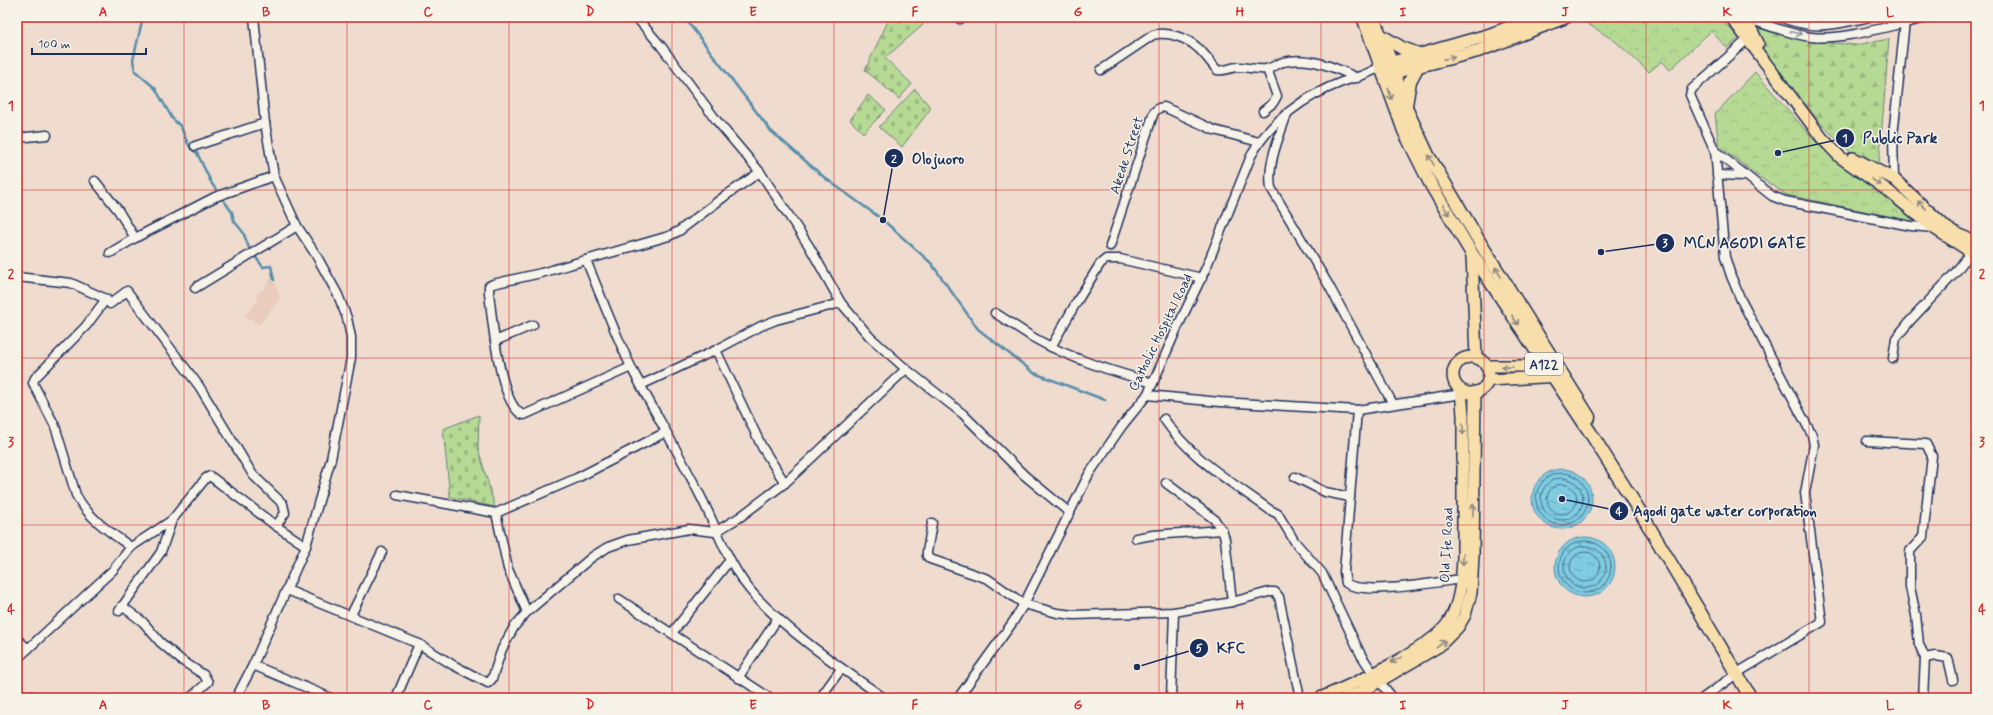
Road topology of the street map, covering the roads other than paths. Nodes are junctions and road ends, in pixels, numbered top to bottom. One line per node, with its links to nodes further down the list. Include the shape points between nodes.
1 (254, 17): 23 (street)
2 (636, 17): 29 (street, via 661,46 716,121)
3 (1363, 17): 17 (highway, A122)
4 (1373, 17): 13 (highway, A122)
5 (1537, 17): 15 (highway)
6 (1566, 17): 15 (highway, one-way to 6, via 1478,51)
7 (1731, 17): 14 (main road)
8 (1780, 17): 9 (street, via 1809,26 1839,24)
9 (1870, 17)
10 (1933, 17): 12 (street)
11 (1745, 18): 12 (street, one-way to 12, via 1795,34 1828,37 1844,36); 33 (main road, via 1761,49 1828,136 1850,156)
12 (1905, 21): 33 (street, via 1893,136)
13 (1380, 35): 15 (highway); 17 (highway, A122)
14 (1748, 39): 28 (street, via 1692,89 1690,95); 36 (main road, one-way to 36, via 1783,88 1832,148)
15 (1425, 59): 17 (highway); 20 (highway, via 1408,89)
16 (1267, 69): 18 (street, via 1237,67 1217,70 1198,47 1171,34 1161,33); 19 (street, via 1283,62 1317,63 1335,67); 21 (street, via 1277,96)
17 (1387, 69): 19 (street, Catholic Hospital Road); 20 (highway, A122); 41 (highway, A122, one-way to 41, via 1411,149)
18 (1101, 70)
19 (1357, 78): 22 (street, Catholic Hospital Road, via 1321,91)
20 (1406, 108): 59 (highway, A122, one-way to 20, via 1428,155)
21 (1263, 111)
22 (1288, 113): 26 (street, Catholic Hospital Road); 66 (street, via 1274,152 1270,174 1271,188 1328,284)
23 (265, 123): 27 (street); 31 (street)
24 (47, 135): 25 (street)
25 (17, 138)
26 (1259, 142): 39 (street, Akede Street, via 1214,130 1172,110 1159,108 1154,112); 45 (street, Catholic Hospital Road)
27 (195, 146)
28 (1715, 151): 30 (street); 32 (street)
29 (760, 172): 43 (street, via 679,231); 48 (street, via 809,246)
30 (1717, 175): 32 (street); 105 (street, via 1725,257 1731,276 1812,435 1814,445 1805,493 1822,622)
31 (274, 176): 35 (street); 37 (street, via 225,192)
32 (1745, 176): 36 (street, via 1772,196 1796,204)
33 (1894, 179): 38 (main road, one-way to 33, via 1948,229)
34 (95, 181): 37 (street, via 118,210)
35 (297, 226): 46 (street); 84 (street, via 338,295 351,337 351,358 331,459)
36 (1934, 228): 42 (main road)
37 (135, 238): 40 (street)
38 (1976, 242)
39 (1110, 246)
40 (110, 253)
41 (1472, 254): 54 (main road); 59 (highway, A122, one-way to 59)
42 (1973, 254): 55 (street, via 1896,338)
43 (586, 260): 51 (street, via 489,286); 57 (street)
44 (17, 277): 47 (street, via 71,282)
45 (1202, 278): 52 (street, via 1120,259 1106,259 1100,264 1076,303); 61 (street, Catholic Hospital Road)
46 (195, 288)
47 (106, 299): 80 (street, via 110,304 113,303 127,291 169,344 199,386 253,475 284,504 286,513); 85 (street, via 86,326 33,383 54,426 76,495 95,521)
48 (841, 302): 53 (street, via 776,320); 58 (street, via 870,337)
49 (995, 312): 52 (street)
50 (533, 325): 51 (street)
51 (495, 341): 57 (street, via 504,385 513,407 519,414 524,415)
52 (1052, 347): 61 (street, via 1093,364)
53 (716, 350): 62 (street); 72 (street, via 762,447)
54 (1476, 358): 56 (main road); 63 (main road, Old Ife Road, via 1462,359 1455,366 1453,379)
55 (1893, 358)
56 (1486, 366): 59 (main road, one-way to 56); 60 (main road)
57 (631, 367): 62 (street)
58 (906, 369): 72 (street); 77 (street, via 962,414 1024,475)
59 (1555, 371): 60 (main road); 105 (highway, A122, via 1704,619)
60 (1488, 380): 64 (main road, via 1483,388)
61 (1153, 383): 65 (street, Catholic Hospital Road)
62 (641, 385): 69 (street)
63 (1461, 392): 64 (main road); 66 (street); 88 (main road, Old Ife Road, one-way to 88)
64 (1475, 392): 106 (main road, Old Ife Road, one-way to 64, via 1439,646 1458,627 1465,615 1471,593 1472,571)
65 (1147, 395): 67 (street); 77 (street, Catholic Hospital Road, via 1102,453)
66 (1393, 404): 67 (street)
67 (1357, 410): 75 (street)
68 (1164, 419): 106 (street, via 1174,434 1196,455 1278,514 1295,542 1322,573 1362,655)
69 (666, 432): 76 (street, via 577,478); 82 (street, via 703,500)
70 (1867, 442): 101 (street, via 1926,444 1932,456 1923,537 1910,551 1910,587 1919,644)
71 (1295, 477): 75 (street, via 1326,492)
72 (785, 483): 82 (street)
73 (1166, 483): 81 (street, via 1214,519)
74 (397, 495): 76 (street)
75 (1350, 496): 88 (street, via 1344,572 1346,583 1351,588 1381,588)
76 (496, 513): 93 (street, via 508,569)
77 (1070, 513): 92 (street, Catholic Hospital Road)
78 (172, 520): 80 (street, via 202,482 210,476); 85 (street); 111 (street, via 161,552 120,608 143,622 176,656 204,675 208,682)
79 (932, 523): 92 (street, via 927,552 930,559 988,578)
80 (276, 526): 84 (street)
81 (1222, 530): 83 (street); 91 (street)
82 (715, 532): 87 (street); 93 (street, via 689,529 628,540 608,548 592,557)
83 (1136, 538)
84 (306, 546): 89 (street)
85 (131, 547): 100 (street, via 113,570)
86 (382, 552): 95 (street)
87 (730, 560): 96 (street, via 756,597); 97 (street)
88 (1461, 579): 106 (main road, Old Ife Road, one-way to 106, via 1455,610 1448,623)
89 (287, 590): 95 (street); 103 (street)
90 (619, 599): 97 (street)
91 (1232, 602): 94 (street); 120 (street, via 1269,592 1275,592 1279,597)
92 (1024, 604): 94 (street, via 1074,616); 118 (street, Catholic Hospital Road)
93 (527, 612): 99 (street, via 508,637 492,679 488,683)
94 (1174, 612): 119 (street)
95 (351, 615): 99 (street)
96 (778, 618): 104 (street); 107 (street)
97 (672, 633): 107 (street)
98 (17, 640): 100 (street)
99 (420, 644): 114 (street)
100 (28, 649): 102 (street)
101 (1925, 658): 108 (street, via 1948,658); 127 (street)
102 (17, 659)
103 (253, 665): 112 (street); 113 (street)
104 (842, 668): 116 (street); 117 (street)
105 (1739, 672): 124 (street); 125 (highway, A122); 126 (highway, A122)
106 (1376, 677): 121 (main road, Old Ife Road); 122 (main road, Old Ife Road); 123 (street)
107 (738, 678): 115 (street)
108 (1953, 680)
109 (17, 694): 110 (street)
110 (44, 698)
111 (190, 698)
112 (236, 698)
113 (331, 698)
114 (396, 698)
115 (770, 698)
116 (820, 698)
117 (884, 698)
118 (958, 698)
119 (1171, 698)
120 (1300, 698)
121 (1320, 698)
122 (1346, 698)
123 (1392, 698)
124 (1702, 698)
125 (1751, 698)
126 (1761, 698)
127 (1923, 698)

